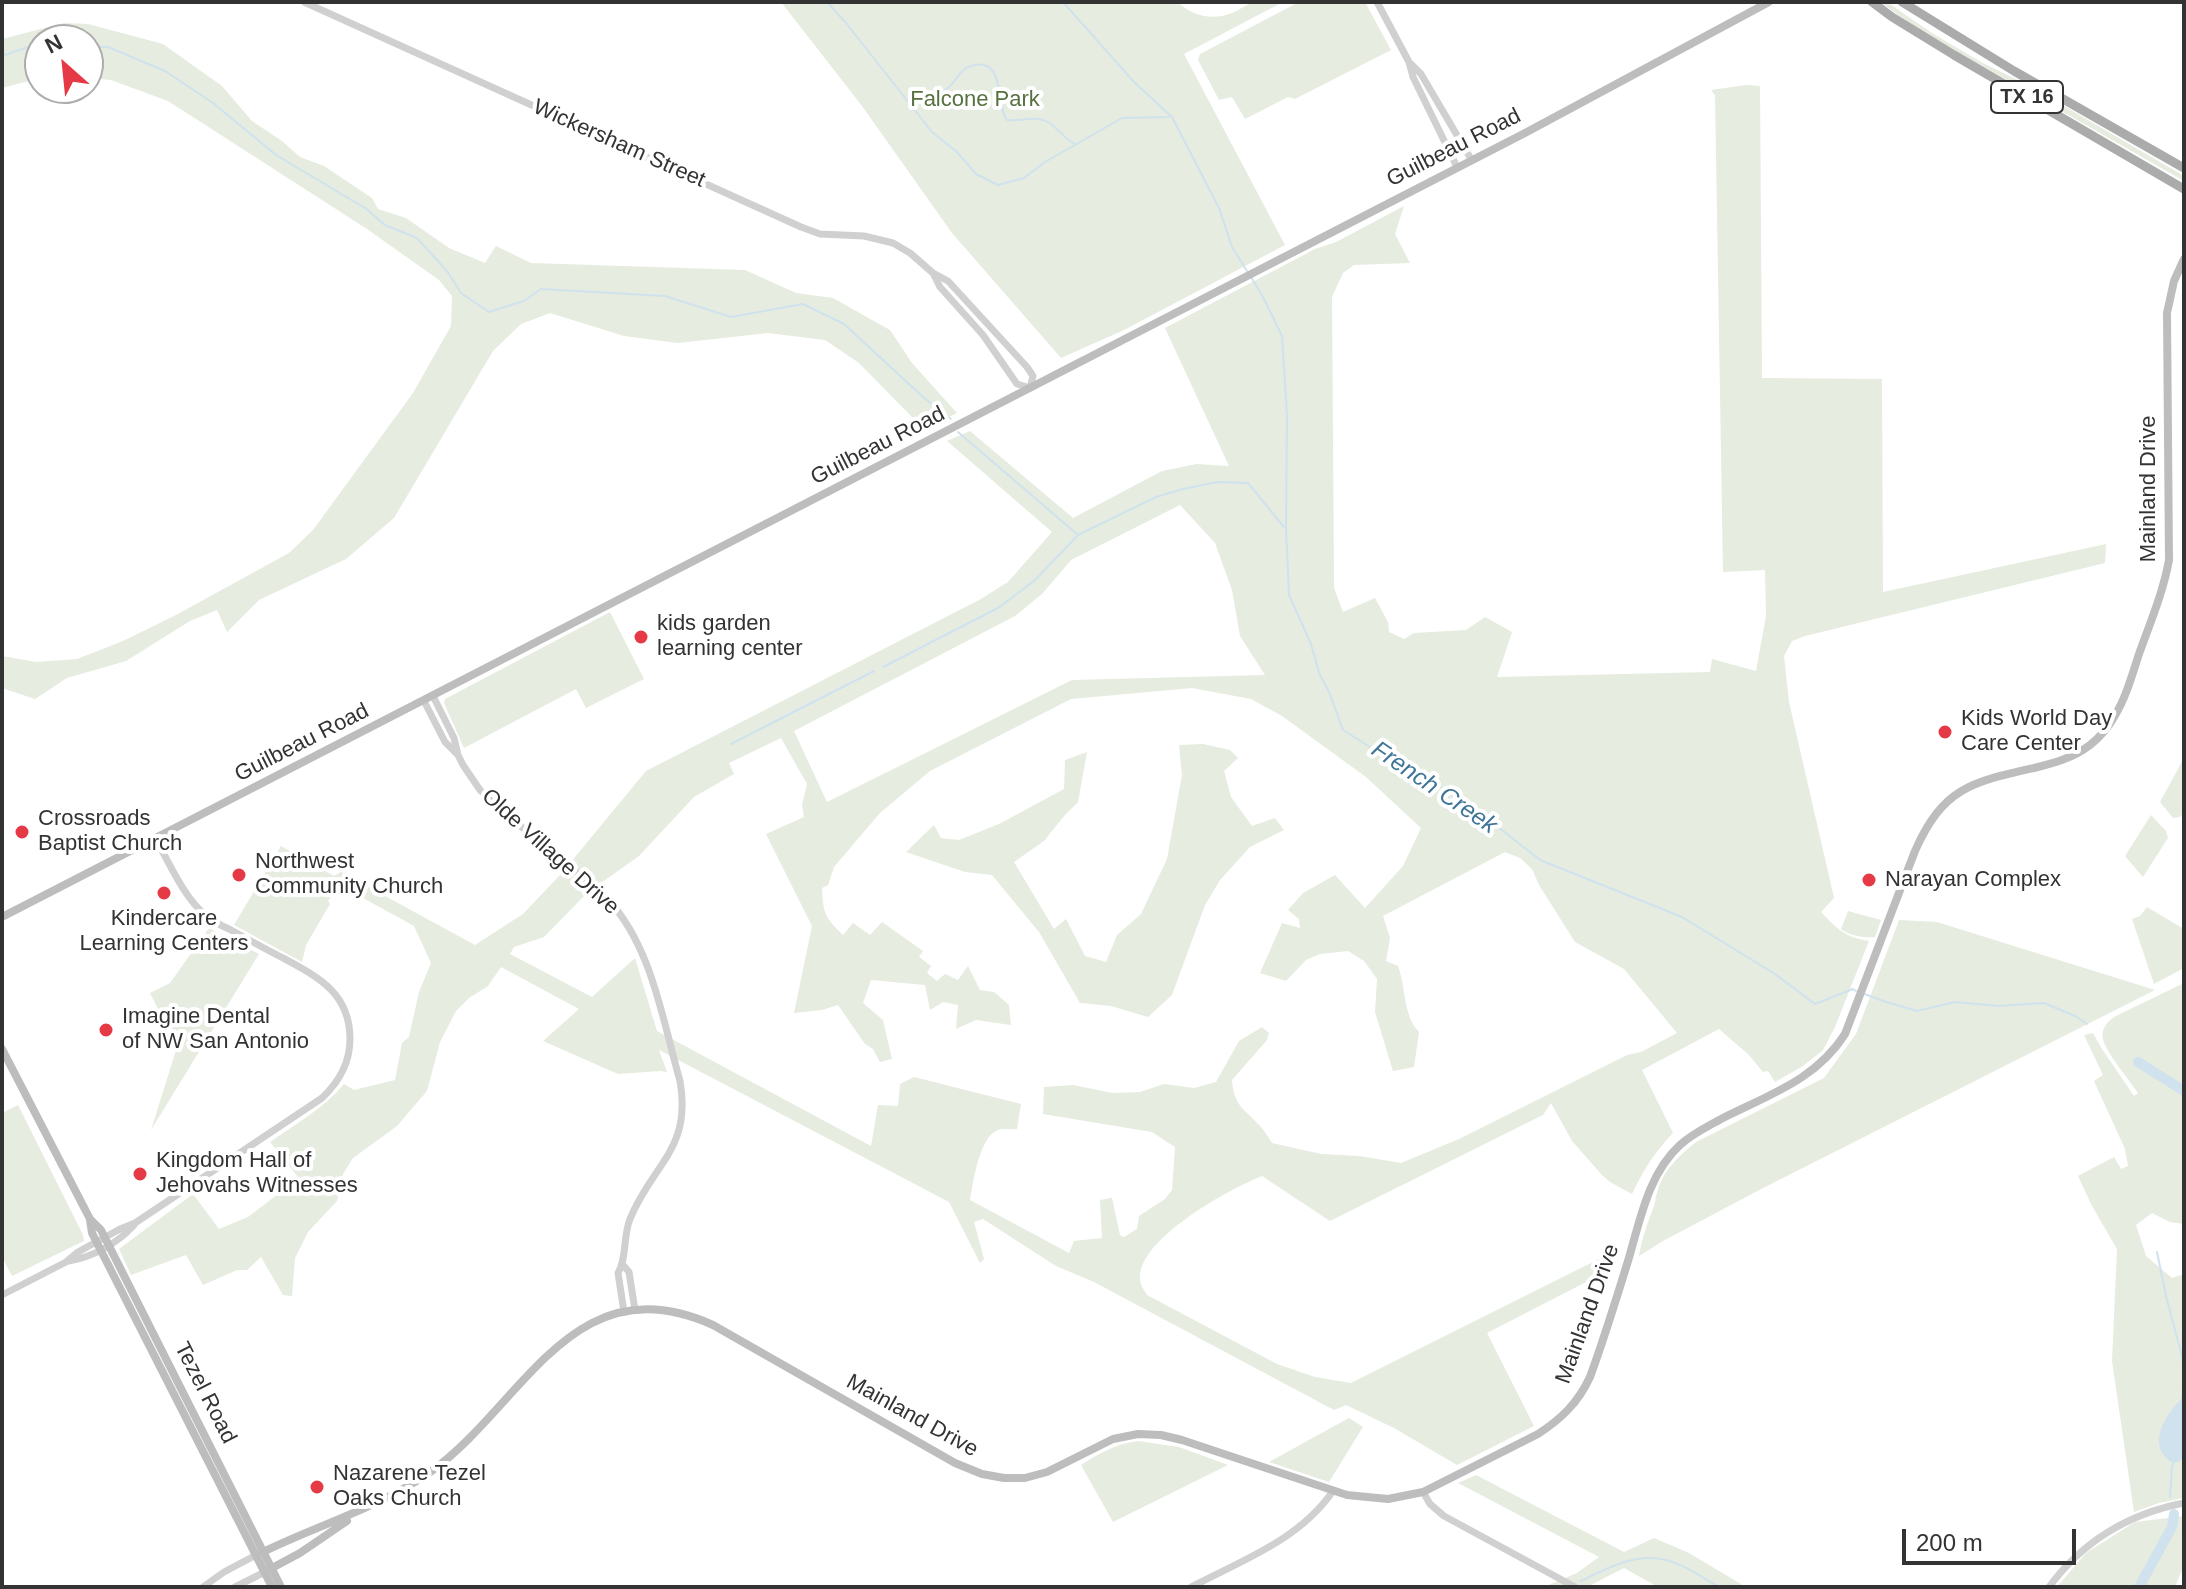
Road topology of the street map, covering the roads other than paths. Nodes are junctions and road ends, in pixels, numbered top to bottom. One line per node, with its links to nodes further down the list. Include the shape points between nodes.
1 (304, 2): 12 (street, Wickersham Street, via 801,227 828,236 893,243)
2 (1377, 2): 6 (street)
3 (1769, 2): 7 (main road, Guilbeau Road)
4 (1872, 2): 10 (main road, TX 16)
5 (1902, 2): 9 (main road, TX 16)
6 (1409, 62): 7 (street); 8 (street)
7 (1471, 159): 8 (main road, Guilbeau Road)
8 (1457, 167): 13 (main road, Guilbeau Road)
9 (2184, 168)
10 (2184, 189)
11 (2184, 259): 26 (main road, Mainland Drive, via 2167,313 2169,560 2123,699 2107,728 2082,750 2053,763 1980,781 1943,805 1924,831 1838,1044 1798,1081 1697,1132 1664,1163 1641,1217 1593,1368 1571,1407 1538,1434)
12 (933, 273): 13 (street, Wickersham Street, via 1017,384); 13 (street, Wickersham Street, via 948,281 1027,367 1033,376)
13 (1030, 388): 14 (main road, Guilbeau Road)
14 (433, 696): 15 (main road, Guilbeau Road); 16 (street, Olde Village Drive)
15 (424, 701): 16 (street, Olde Village Drive, via 445,742); 17 (main road, Guilbeau Road)
16 (458, 755): 21 (street, Olde Village Drive, via 488,798 617,909 648,967 680,1081 682,1116 673,1148 630,1219)
17 (155, 838): 18 (main road, Guilbeau Road); 20 (street, via 204,914 329,987 346,1013 350,1044 342,1074 322,1098)
18 (2, 917)
19 (2, 1049): 20 (main road, Tezel Road)
20 (102, 1244): 22 (street); 29 (main road, Tezel Road)
21 (623, 1265): 23 (street, Olde Village Drive); 24 (street, Olde Village Drive, via 618,1273)
22 (2, 1295)
23 (635, 1310): 24 (main road, Mainland Drive); 25 (main road, Mainland Drive, via 677,1312 713,1325 982,1474 1012,1479 1035,1475 1113,1439 1149,1434 1182,1440)
24 (624, 1312): 28 (main road, Mainland Drive, via 569,1335 453,1454 417,1481)
25 (1333, 1491): 26 (main road, Mainland Drive, via 1374,1499); 35 (street, via 1292,1533)
26 (1423, 1492): 36 (street, via 1444,1516)
27 (2184, 1503): 37 (street, via 2144,1513 2107,1531 2075,1556)
28 (364, 1509): 29 (main road, Mainland Drive); 30 (main road, Mainland Drive)
29 (260, 1553): 30 (main road, Tezel Road); 31 (street)
30 (268, 1570): 32 (street); 33 (main road, Tezel Road); 34 (main road, Tezel Road)
31 (203, 1587)
32 (235, 1587)
33 (272, 1587)
34 (281, 1587)
35 (1191, 1587)
36 (1575, 1587)
37 (2049, 1587)

